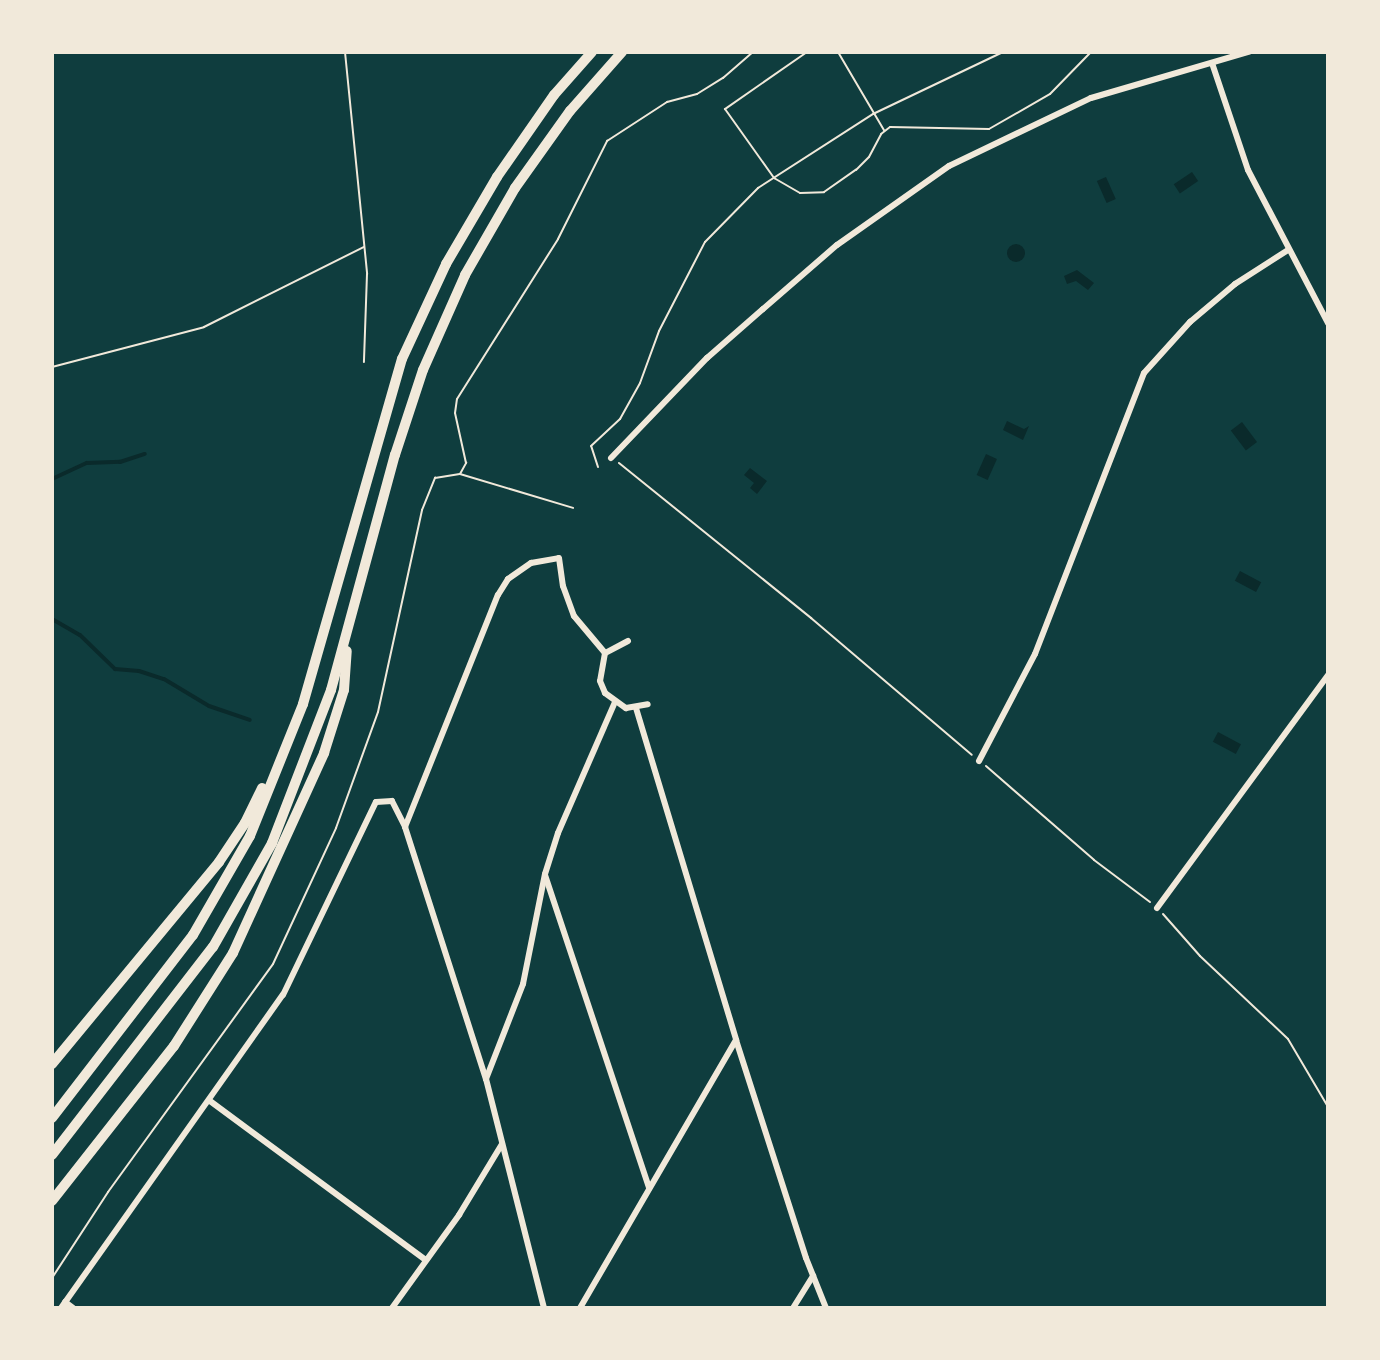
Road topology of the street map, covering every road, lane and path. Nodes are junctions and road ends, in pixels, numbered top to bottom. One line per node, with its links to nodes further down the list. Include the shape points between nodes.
1 (345, 52): 14 (path)
2 (592, 52): 28 (highway, via 554,95 497,177 446,264 402,359)
3 (622, 52): 23 (highway, via 570,111 515,188 465,275 423,370 394,455)
4 (753, 52): 21 (path, via 697,94 667,102 607,141 558,239 457,399 455,413 466,463)
5 (807, 52): 13 (path, via 725,109)
6 (838, 52): 11 (path)
7 (1003, 52): 11 (path)
8 (1091, 52): 12 (path, via 1050,94 989,129 927,126)
9 (1248, 52): 10 (street)
10 (1212, 63): 15 (street, via 1248,170); 19 (street, via 1092,98 949,166 837,245 707,358)
11 (873, 114): 12 (path); 13 (path)
12 (885, 130): 13 (path, via 869,157 824,192 800,193)
13 (774, 178): 20 (path, via 705,242 620,419 591,446)
14 (364, 247): 17 (path); 18 (path, via 204,327)
15 (1288, 250): 16 (street); 31 (street, via 1235,284 1190,322 1144,373 1035,654)
16 (1328, 323)
17 (364, 362)
18 (52, 367)
19 (614, 460): 31 (path)
20 (598, 467)
21 (460, 474): 22 (path); 47 (path, via 435,478 422,510 378,712 336,828 273,964 108,1192)
22 (573, 508)
23 (349, 628): 42 (highway, via 310,750 272,843 213,947); 44 (highway, via 344,690 324,753 233,953 174,1046)
24 (628, 641): 25 (street)
25 (605, 653): 27 (street, via 600,681); 32 (street, via 574,616 563,586 559,558 531,563 508,579 498,595)
26 (1328, 675): 34 (street)
27 (615, 702): 30 (street); 33 (street, via 579,780)
28 (303, 704): 36 (highway, via 245,823 219,862); 40 (highway, via 250,836 193,935)
29 (648, 704): 30 (street)
30 (636, 708): 35 (street)
31 (979, 761): 34 (path, via 1094,860)
32 (405, 826): 37 (street); 38 (street, via 392,801 376,802 367,814 305,956)
33 (545, 874): 37 (street, via 523,984); 43 (street)
34 (1157, 908): 39 (path, via 1200,956 1288,1039)
35 (736, 1040): 43 (street); 46 (street)
36 (52, 1064)
37 (486, 1079): 41 (street)
38 (210, 1101): 45 (street); 48 (street)
39 (1328, 1107)
40 (52, 1118)
41 (502, 1144): 45 (street); 51 (street)
42 (52, 1155)
43 (649, 1188): 52 (street)
44 (52, 1202)
45 (426, 1260): 50 (street)
46 (813, 1276): 53 (street); 54 (street)
47 (52, 1278)
48 (63, 1305): 49 (street)
49 (73, 1308)
50 (392, 1308)
51 (544, 1308)
52 (580, 1308)
53 (793, 1308)
54 (826, 1308)

